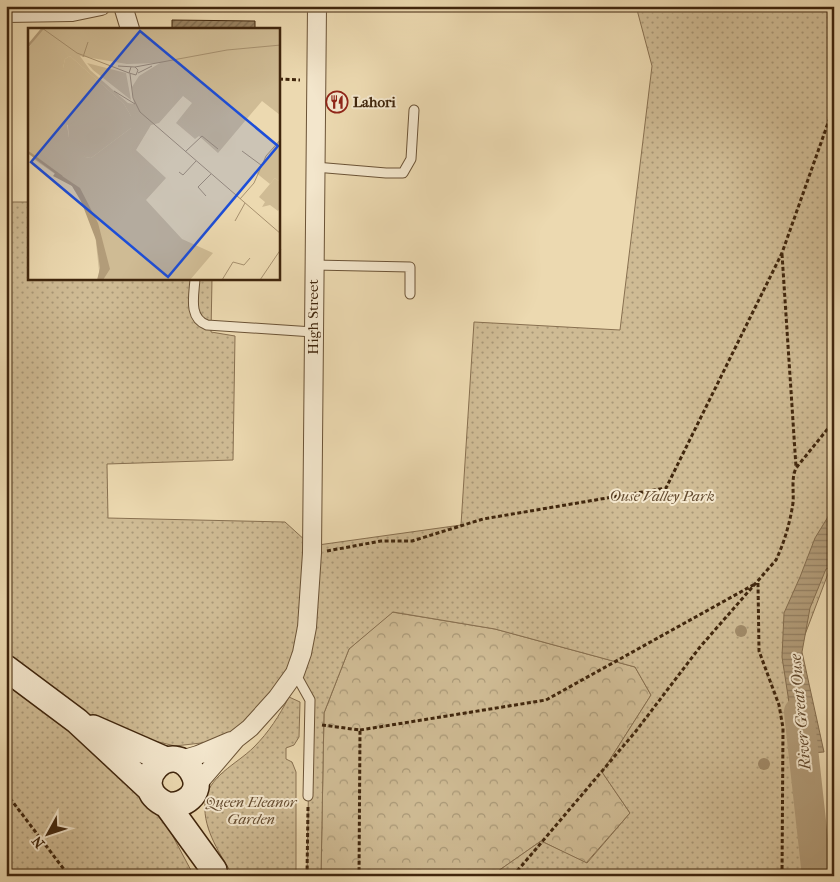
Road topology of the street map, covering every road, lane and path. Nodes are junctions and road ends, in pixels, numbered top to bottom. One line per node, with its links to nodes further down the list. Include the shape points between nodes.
1 (101, 6): 4 (street, via 72,12)
2 (123, 6): 5 (street)
3 (317, 6): 7 (street, High Street)
4 (6, 13)
5 (130, 28)
6 (280, 79): 7 (path)
7 (315, 81): 10 (street, High Street)
8 (834, 106): 11 (path)
9 (414, 110): 10 (lane, via 411,159 403,173)
10 (314, 167): 12 (street, High Street)
11 (782, 254): 17 (path); 18 (path, via 666,488 483,519 412,541 380,541)
12 (314, 265): 14 (lane, via 410,268); 15 (street, High Street)
13 (195, 280): 15 (lane, via 194,309 197,319 207,325)
14 (410, 294)
15 (313, 332): 18 (street, High Street)
16 (834, 421): 17 (path)
17 (796, 468): 19 (path, via 784,544)
18 (312, 554): 21 (street, High Street, via 307,627)
19 (758, 582): 24 (path, via 546,700); 35 (path, via 700,647 636,731); 36 (path, via 759,651 780,705 783,728)
20 (6, 668): 22 (street)
21 (295, 673): 23 (lane, via 310,700); 25 (street, High Street, via 277,698)
22 (77, 721): 26 (street); 30 (street)
23 (310, 724): 24 (path); 29 (lane)
24 (360, 730): 34 (path)
25 (236, 739): 26 (street, via 198,755); 27 (street)
26 (173, 760): 27 (street, via 187,764 195,777); 30 (street, via 154,768 150,774)
27 (195, 790): 30 (street, via 189,799 175,806); 31 (street, via 199,823)
28 (6, 793): 32 (path)
29 (308, 796): 33 (path)
30 (158, 797): 31 (street)
31 (216, 873)
32 (69, 876)
33 (307, 876)
34 (359, 876)
35 (513, 876)
36 (782, 876)

